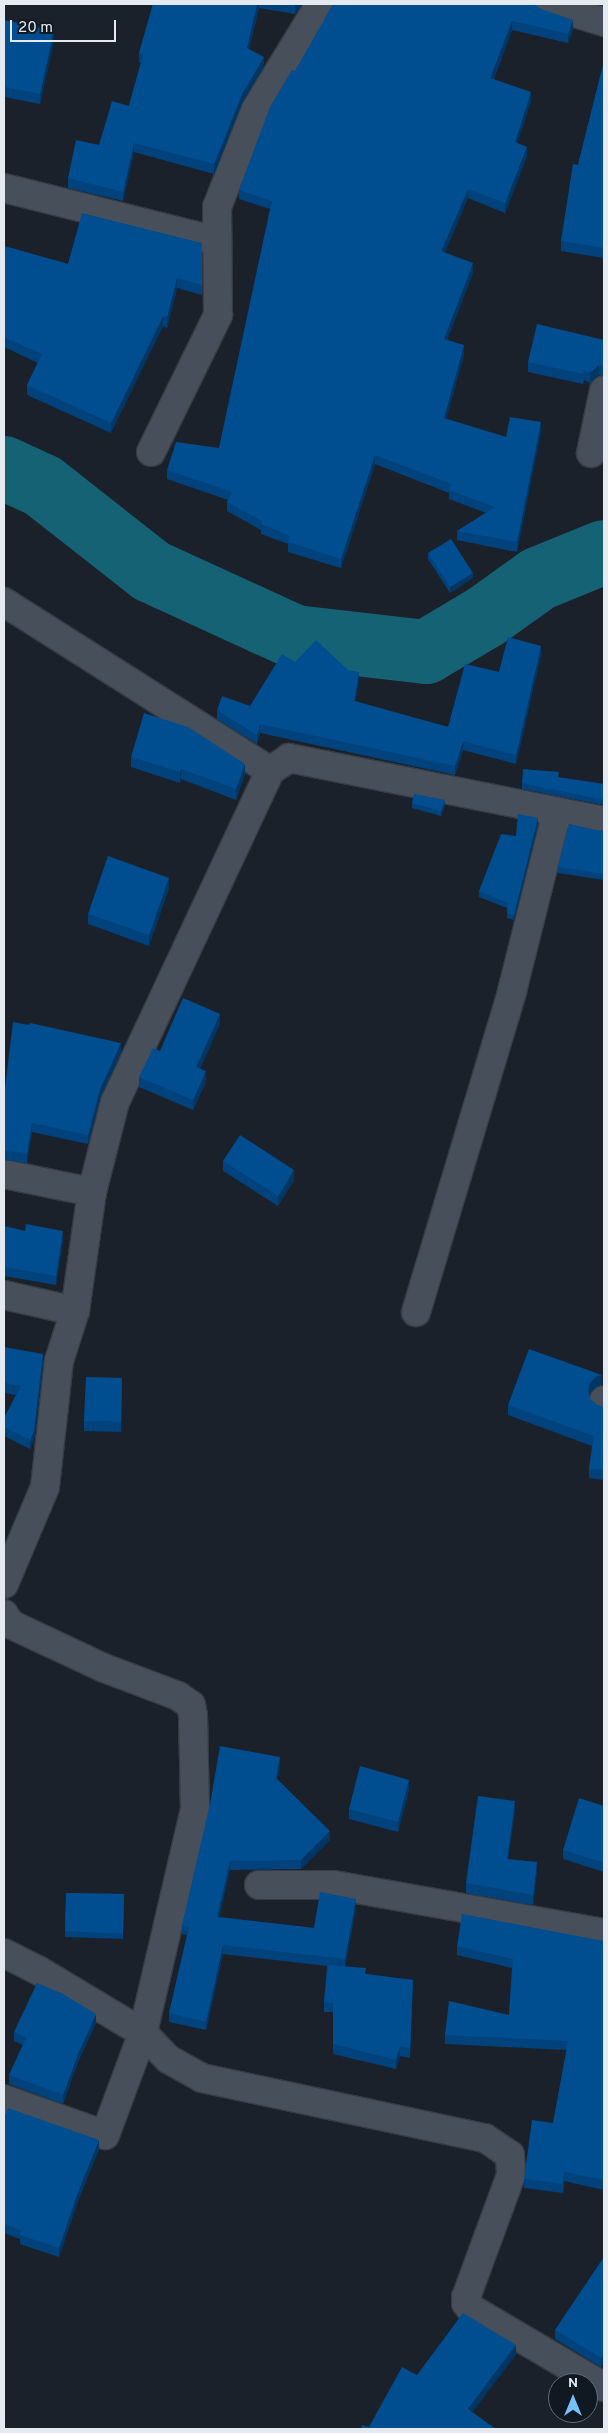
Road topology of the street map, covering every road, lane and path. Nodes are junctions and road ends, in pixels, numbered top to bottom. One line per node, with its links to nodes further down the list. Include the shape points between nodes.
1 (320, 4): 5 (street, via 256,108 217,207)
2 (546, 4): 3 (street)
3 (604, 22)
4 (4, 188): 5 (street)
5 (217, 241): 7 (street, via 218,315)
6 (604, 390): 8 (street)
7 (151, 452)
8 (591, 454)
9 (4, 602): 10 (street)
10 (270, 771): 11 (street, via 289,758); 14 (street, via 115,1102)
11 (557, 812): 12 (street); 17 (street, via 512,991)
12 (604, 821)
13 (4, 1174): 14 (street)
14 (92, 1192): 16 (street)
15 (4, 1295): 16 (street)
16 (75, 1311): 18 (street, via 59,1361 45,1487)
17 (416, 1312)
18 (4, 1584)
19 (4, 1614): 23 (street, via 10,1624 104,1668 178,1696 191,1705 195,1809)
20 (259, 1884): 21 (street, via 334,1885)
21 (604, 1933)
22 (4, 1953): 23 (street)
23 (143, 2034): 24 (street, via 105,2135); 25 (street, via 168,2059 202,2078 485,2138 510,2155 512,2175 466,2303)
24 (4, 2099)
25 (604, 2387)

